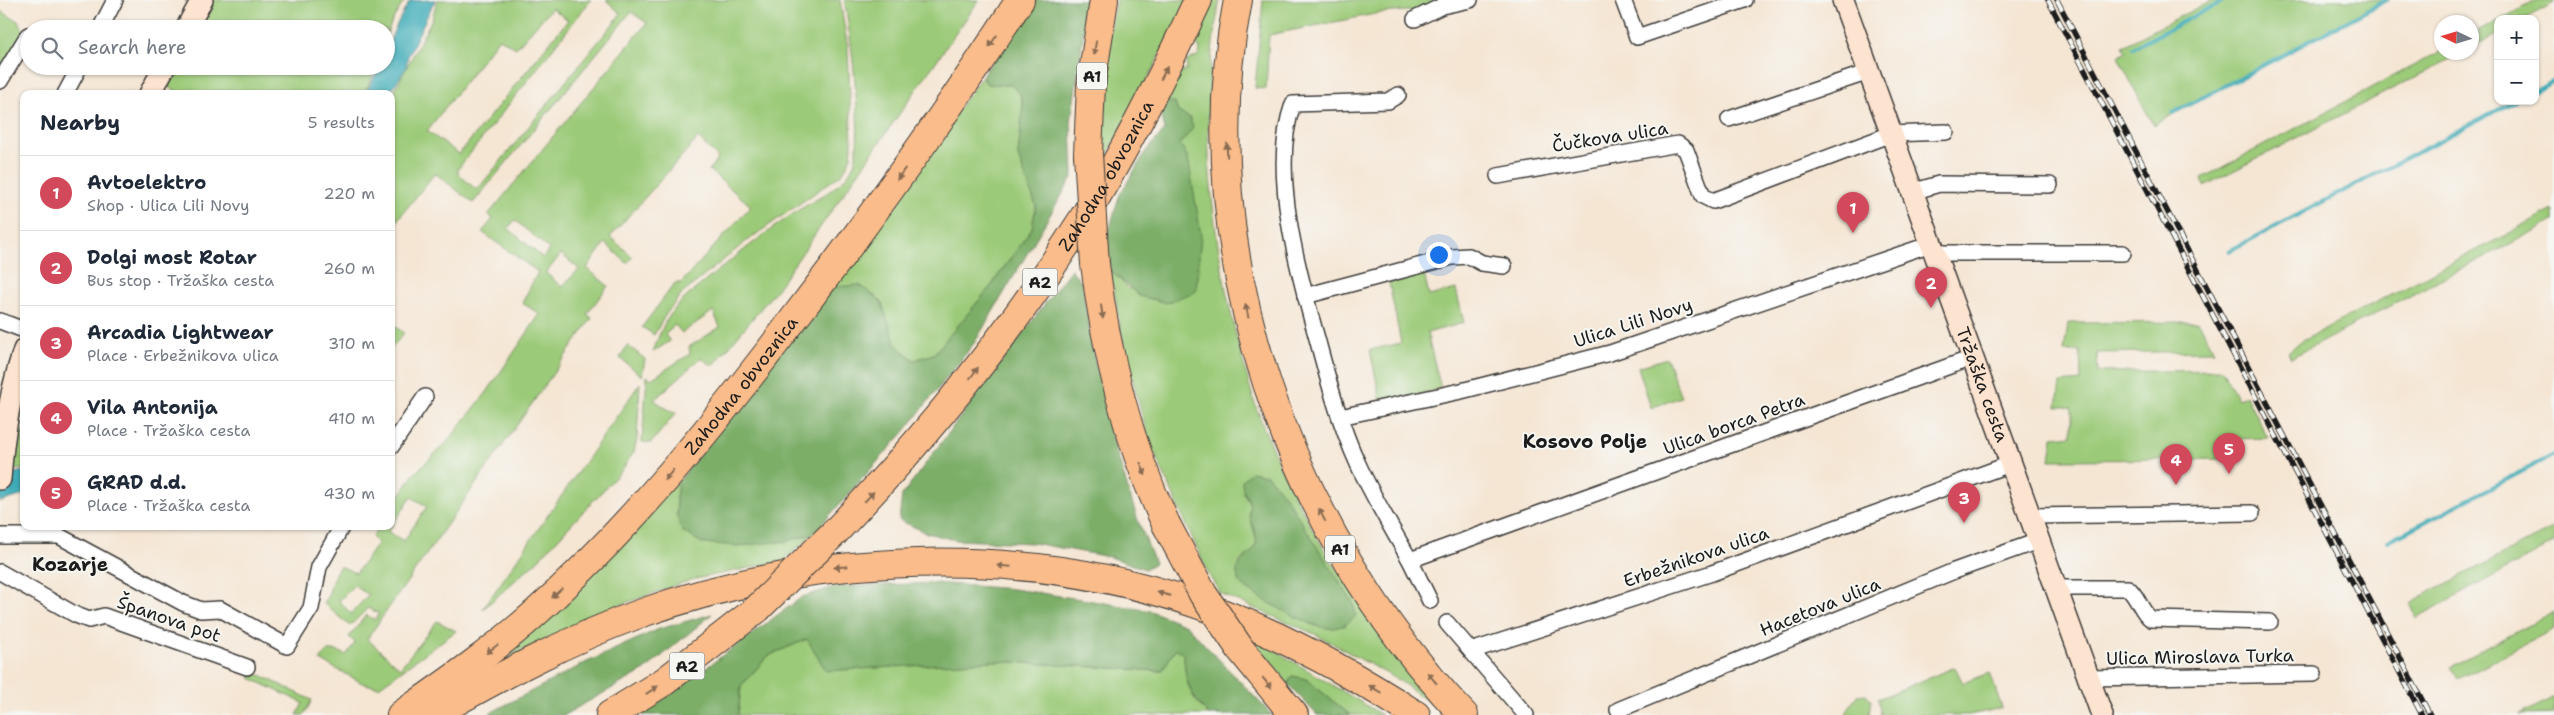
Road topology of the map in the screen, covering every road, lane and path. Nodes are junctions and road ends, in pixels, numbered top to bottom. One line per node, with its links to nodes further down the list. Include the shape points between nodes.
1 (115, 0): 12 (street)
2 (202, 0): 13 (main road)
3 (1020, 0): 58 (highway, Zahodna obvoznica, one-way to 58, via 927,137 819,286 736,394 649,498 591,560 529,618 454,678)
4 (1104, 0): 61 (highway, A1, one-way to 61, bridge, via 1091,85 1088,154 1095,264 1108,351 1122,409 1138,458 1166,524 1203,594 1241,650)
5 (1198, 0): 60 (highway, Zahodna obvoznica / A2, one-way to 5, bridge, via 672,676 757,608 835,532 950,404 1084,217 1165,70)
6 (1238, 0): 63 (highway, A1, one-way to 6, via 1400,638 1339,546 1294,455 1264,374 1243,292 1229,191 1227,89)
7 (1470, 0): 11 (street, via 1442,6)
8 (1623, 0): 9 (street, via 1637,37)
9 (1745, 0)
10 (1843, 0): 15 (main road, Tržaška cesta)
11 (1415, 18)
12 (105, 20)
13 (191, 20)
14 (20, 48): 18 (street)
15 (1869, 72): 22 (street); 24 (main road, Tržaška cesta)
16 (75, 75): 19 (street)
17 (160, 75): 20 (main road)
18 (0, 81)
19 (67, 90)
20 (152, 90)
21 (1398, 96): 31 (street, via 1388,101 1293,104 1288,118 1285,158 1287,195 1293,249)
22 (1729, 119)
23 (1946, 132): 24 (street)
24 (1891, 134): 25 (street, Čučkova ulica, via 1713,201 1703,196 1686,150 1678,144); 27 (main road, Tržaška cesta)
25 (1498, 176)
26 (2050, 185): 27 (street, via 1939,184)
27 (1912, 192): 28 (main road, Tržaška cesta)
28 (1932, 248): 29 (street); 34 (main road, Tržaška cesta); 37 (street, Ulica Lili Novy, via 1610,353 1461,391)
29 (2123, 253)
30 (1504, 266): 31 (street, via 1482,263 1469,256 1452,257)
31 (1305, 296): 37 (street)
32 (0, 321): 33 (street)
33 (20, 328)
34 (1972, 358): 40 (main road, Tržaška cesta); 47 (street, Ulica borca Petra)
35 (20, 363): 38 (main road)
36 (425, 397): 39 (street)
37 (1340, 417): 47 (street, via 1358,464)
38 (2, 429): 41 (main road)
39 (395, 441)
40 (2010, 464): 43 (main road, Tržaška cesta); 53 (street, Erbežnikova ulica, via 1712,574)
41 (1, 470)
42 (2252, 513): 43 (street)
43 (2029, 516): 46 (main road, Tržaška cesta)
44 (340, 530): 45 (street, via 319,567 311,608 286,646 220,609 201,610 183,603 59,536)
45 (0, 536)
46 (2038, 541): 49 (main road, Tržaška cesta); 57 (street, Hacetova ulica, via 1954,572)
47 (1410, 560): 50 (street)
48 (0, 572): 54 (street, Španova pot, via 76,616 89,620 104,616)
49 (2055, 588): 51 (street, via 2128,588 2135,594 2144,614 2151,619); 56 (main road, Tržaška cesta)
50 (1430, 600)
51 (2270, 622)
52 (1447, 623): 53 (street)
53 (1471, 650): 64 (street)
54 (247, 667)
55 (2314, 674): 56 (street, Ulica Miroslava Turka)
56 (2088, 678): 65 (main road, Tržaška cesta)
57 (1618, 710)
58 (401, 715)
59 (432, 715): 62 (highway, one-way to 59, via 1302,648 1240,619 1195,603 1075,575 1008,566 940,563 871,565 797,573 672,603 606,626 552,651)
60 (610, 715)
61 (1294, 715)
62 (1416, 715)
63 (1464, 715)
64 (1526, 715)
65 (2102, 715)

